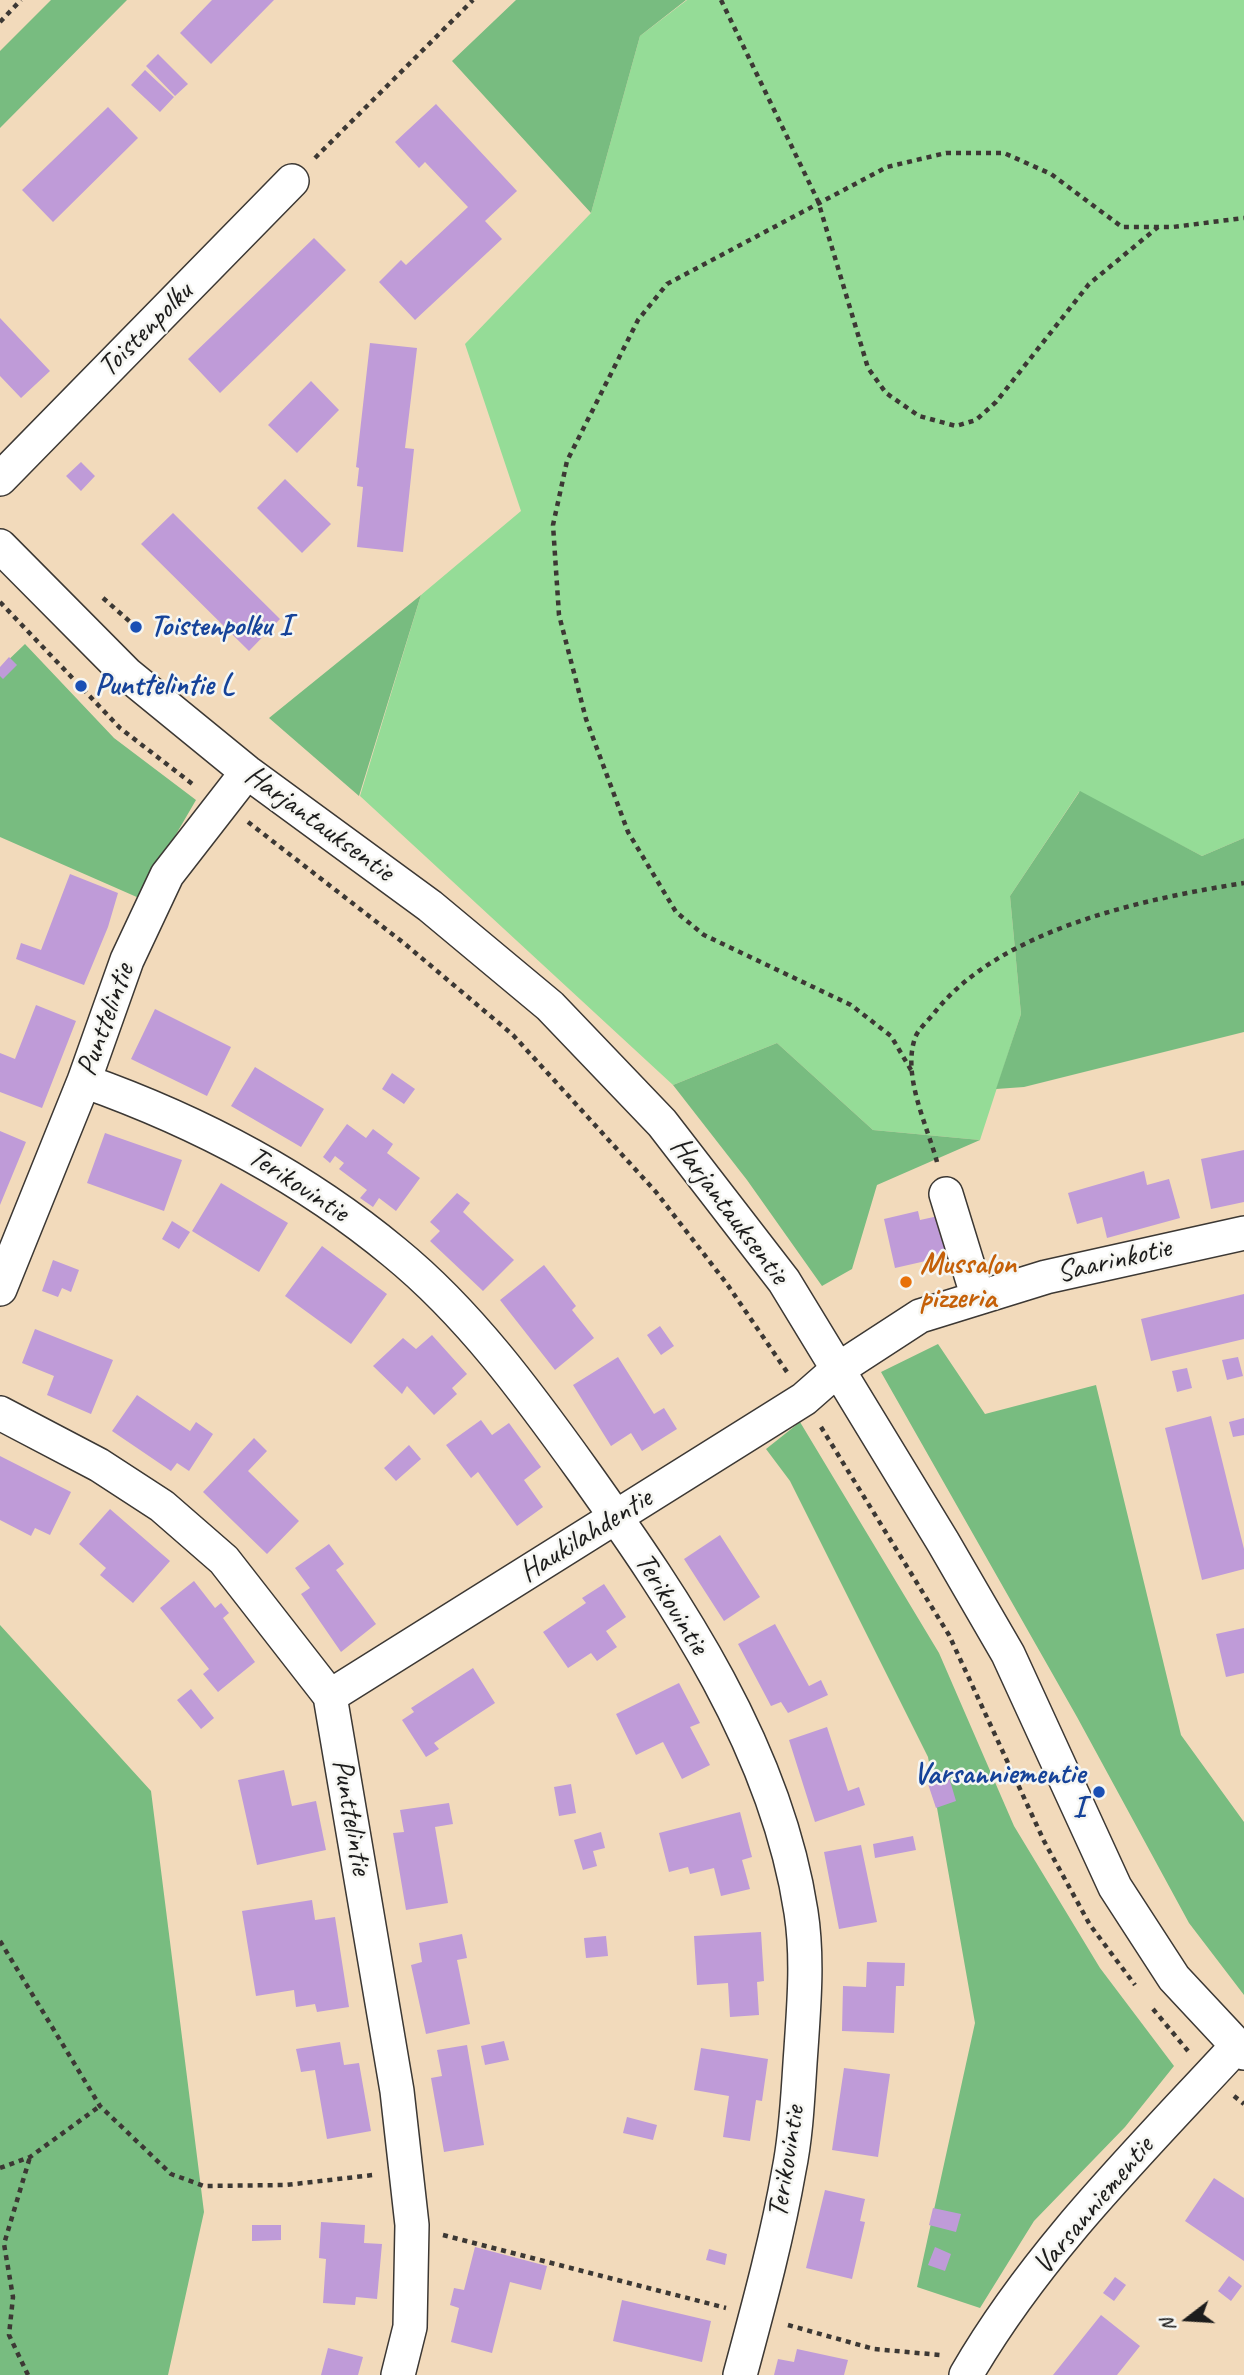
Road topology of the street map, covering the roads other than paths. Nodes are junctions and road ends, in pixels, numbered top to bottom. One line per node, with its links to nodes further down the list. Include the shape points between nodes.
1 (292, 181): 2 (street, Toistenpolku)
2 (0, 479)
3 (0, 546): 4 (street, Harjantauksentie, via 127,674)
4 (247, 772): 5 (street, Punttelintie, via 167,875 127,960); 10 (street, Harjantauksentie, via 430,906 550,1006 662,1123 784,1281)
5 (83, 1081): 8 (street, Punttelintie); 12 (street, Terikovintie, via 130,1097 266,1161 397,1254 522,1384)
6 (946, 1194): 9 (street)
7 (1244, 1233): 9 (street, Saarinkotie, via 1046,1277)
8 (0, 1289)
9 (978, 1298): 10 (street, Saarinkotie, via 920,1315)
10 (837, 1370): 12 (street, Haukilahdentie, via 804,1399); 14 (street, Harjantauksentie, via 1008,1654 1115,1888 1174,1978)
11 (0, 1413): 13 (street, Punttelintie, via 99,1465 162,1506 224,1560)
12 (616, 1516): 13 (street, Haukilahdentie); 16 (street, Terikovintie, via 711,1667 743,1731 776,1808 801,1912 806,1988 791,2155)
13 (330, 1696): 15 (street, Punttelintie, via 397,2091 412,2225 410,2328)
14 (1240, 2050): 17 (street, Varsanniementie, via 1117,2172 986,2340)
15 (398, 2375)
16 (740, 2375)
17 (966, 2375)

